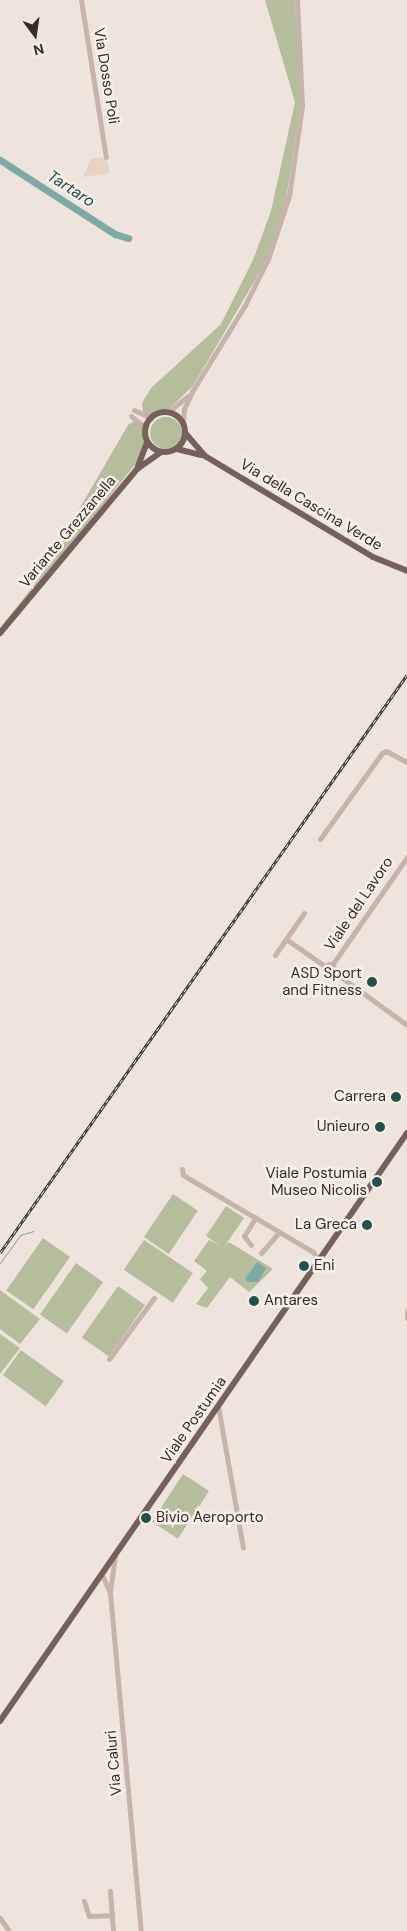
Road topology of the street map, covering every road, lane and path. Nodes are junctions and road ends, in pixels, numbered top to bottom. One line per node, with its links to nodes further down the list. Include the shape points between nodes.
1 (81, 0): 3 (street, Via Dosso Poli)
2 (297, 0): 4 (street, via 302,106 289,196 257,283)
3 (106, 157)
4 (193, 390): 6 (street); 9 (street, via 184,409)
5 (134, 410): 8 (street)
6 (168, 412): 8 (main road); 9 (main road)
7 (131, 416): 10 (street)
8 (151, 418): 10 (main road)
9 (183, 423): 11 (main road)
10 (146, 428): 12 (main road, Variante Grezzanella)
11 (186, 434): 13 (main road); 15 (main road)
12 (147, 442): 14 (main road); 16 (main road, Variante Grezzanella)
13 (177, 449): 14 (main road, Variante Grezzanella); 15 (main road)
14 (161, 452): 16 (main road, Variante Grezzanella)
15 (205, 456): 17 (main road, Via della Cascina Verde, via 373,557)
16 (137, 469): 18 (main road, Variante Grezzanella)
17 (407, 571)
18 (0, 633)
19 (407, 762): 20 (street, via 382,752)
20 (320, 839)
21 (407, 857): 25 (street, Viale del Lavoro)
22 (304, 913): 23 (street)
23 (286, 939): 24 (street); 26 (street, Viale del Lavoro)
24 (275, 955)
25 (332, 965): 26 (street); 27 (street)
26 (326, 967): 27 (street, Viale del Lavoro, via 327,973)
27 (334, 972): 28 (street, Viale del Lavoro)
28 (407, 1025)
29 (407, 1133): 35 (main road, Viale Postumia)
30 (182, 1169): 31 (street, via 183,1175)
31 (256, 1217): 32 (street); 33 (street, via 244,1236)
32 (279, 1232): 34 (street); 35 (street, via 313,1252)
33 (252, 1245)
34 (262, 1253)
35 (319, 1261): 40 (main road, Viale Postumia)
36 (154, 1298): 39 (street)
37 (407, 1311): 38 (street)
38 (407, 1318)
39 (109, 1359)
40 (218, 1406): 41 (street); 42 (main road, Viale Postumia)
41 (243, 1548)
42 (115, 1556): 43 (main road, Viale Postumia); 44 (street, Via Caluri)
43 (102, 1575): 44 (street); 45 (street, Via Caluri); 46 (main road, Viale Postumia)
44 (110, 1580): 45 (street, Via Caluri)
45 (108, 1590): 46 (street, via 98,1587); 54 (street, Via Caluri)
46 (90, 1592): 47 (main road, Viale Postumia)
47 (0, 1721)
48 (110, 1891): 50 (street)
49 (84, 1901): 50 (street, via 90,1916)
50 (112, 1915): 53 (street)
51 (0, 1918): 52 (street)
52 (9, 1931)
53 (113, 1931)
54 (141, 1931)

